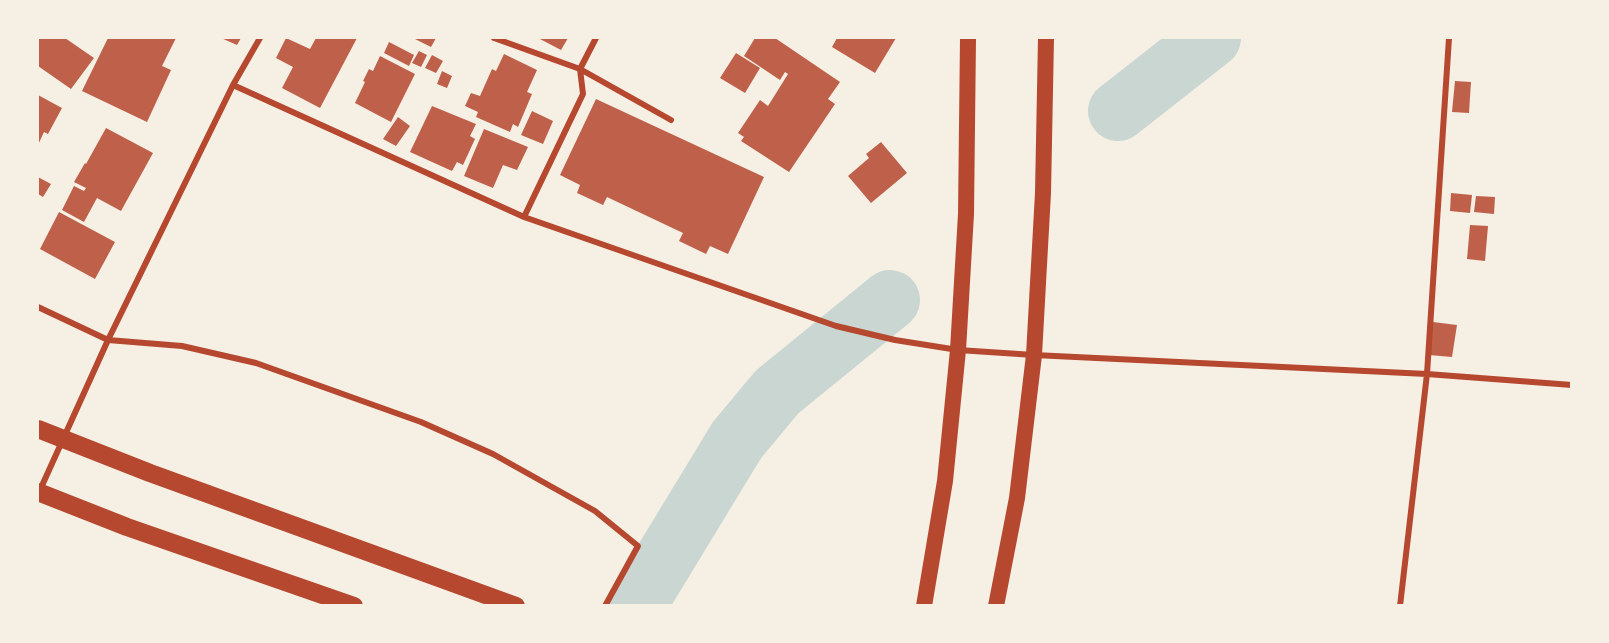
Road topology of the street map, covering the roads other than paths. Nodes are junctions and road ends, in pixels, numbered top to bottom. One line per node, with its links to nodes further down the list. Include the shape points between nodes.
1 (260, 38): 8 (street)
2 (494, 38): 7 (street)
3 (596, 38): 7 (street)
4 (968, 38): 13 (highway, via 966,214)
5 (1046, 38): 14 (highway)
6 (1449, 38): 15 (street)
7 (580, 69): 9 (street); 10 (street, via 584,94)
8 (233, 85): 10 (street); 12 (street)
9 (671, 120)
10 (525, 217): 13 (street, via 836,327)
11 (38, 307): 12 (street)
12 (108, 340): 19 (street); 22 (street, via 182,346 256,363 421,422 493,454 595,511 638,546)
13 (958, 350): 14 (street); 23 (highway, via 945,482)
14 (1034, 355): 15 (street); 24 (highway, via 1017,498)
15 (1427, 374): 16 (street); 25 (street)
16 (1572, 385)
17 (38, 429): 21 (highway)
18 (38, 492): 20 (highway)
19 (38, 497)
20 (354, 606)
21 (516, 606)
22 (605, 606)
23 (924, 606)
24 (996, 606)
25 (1400, 606)

